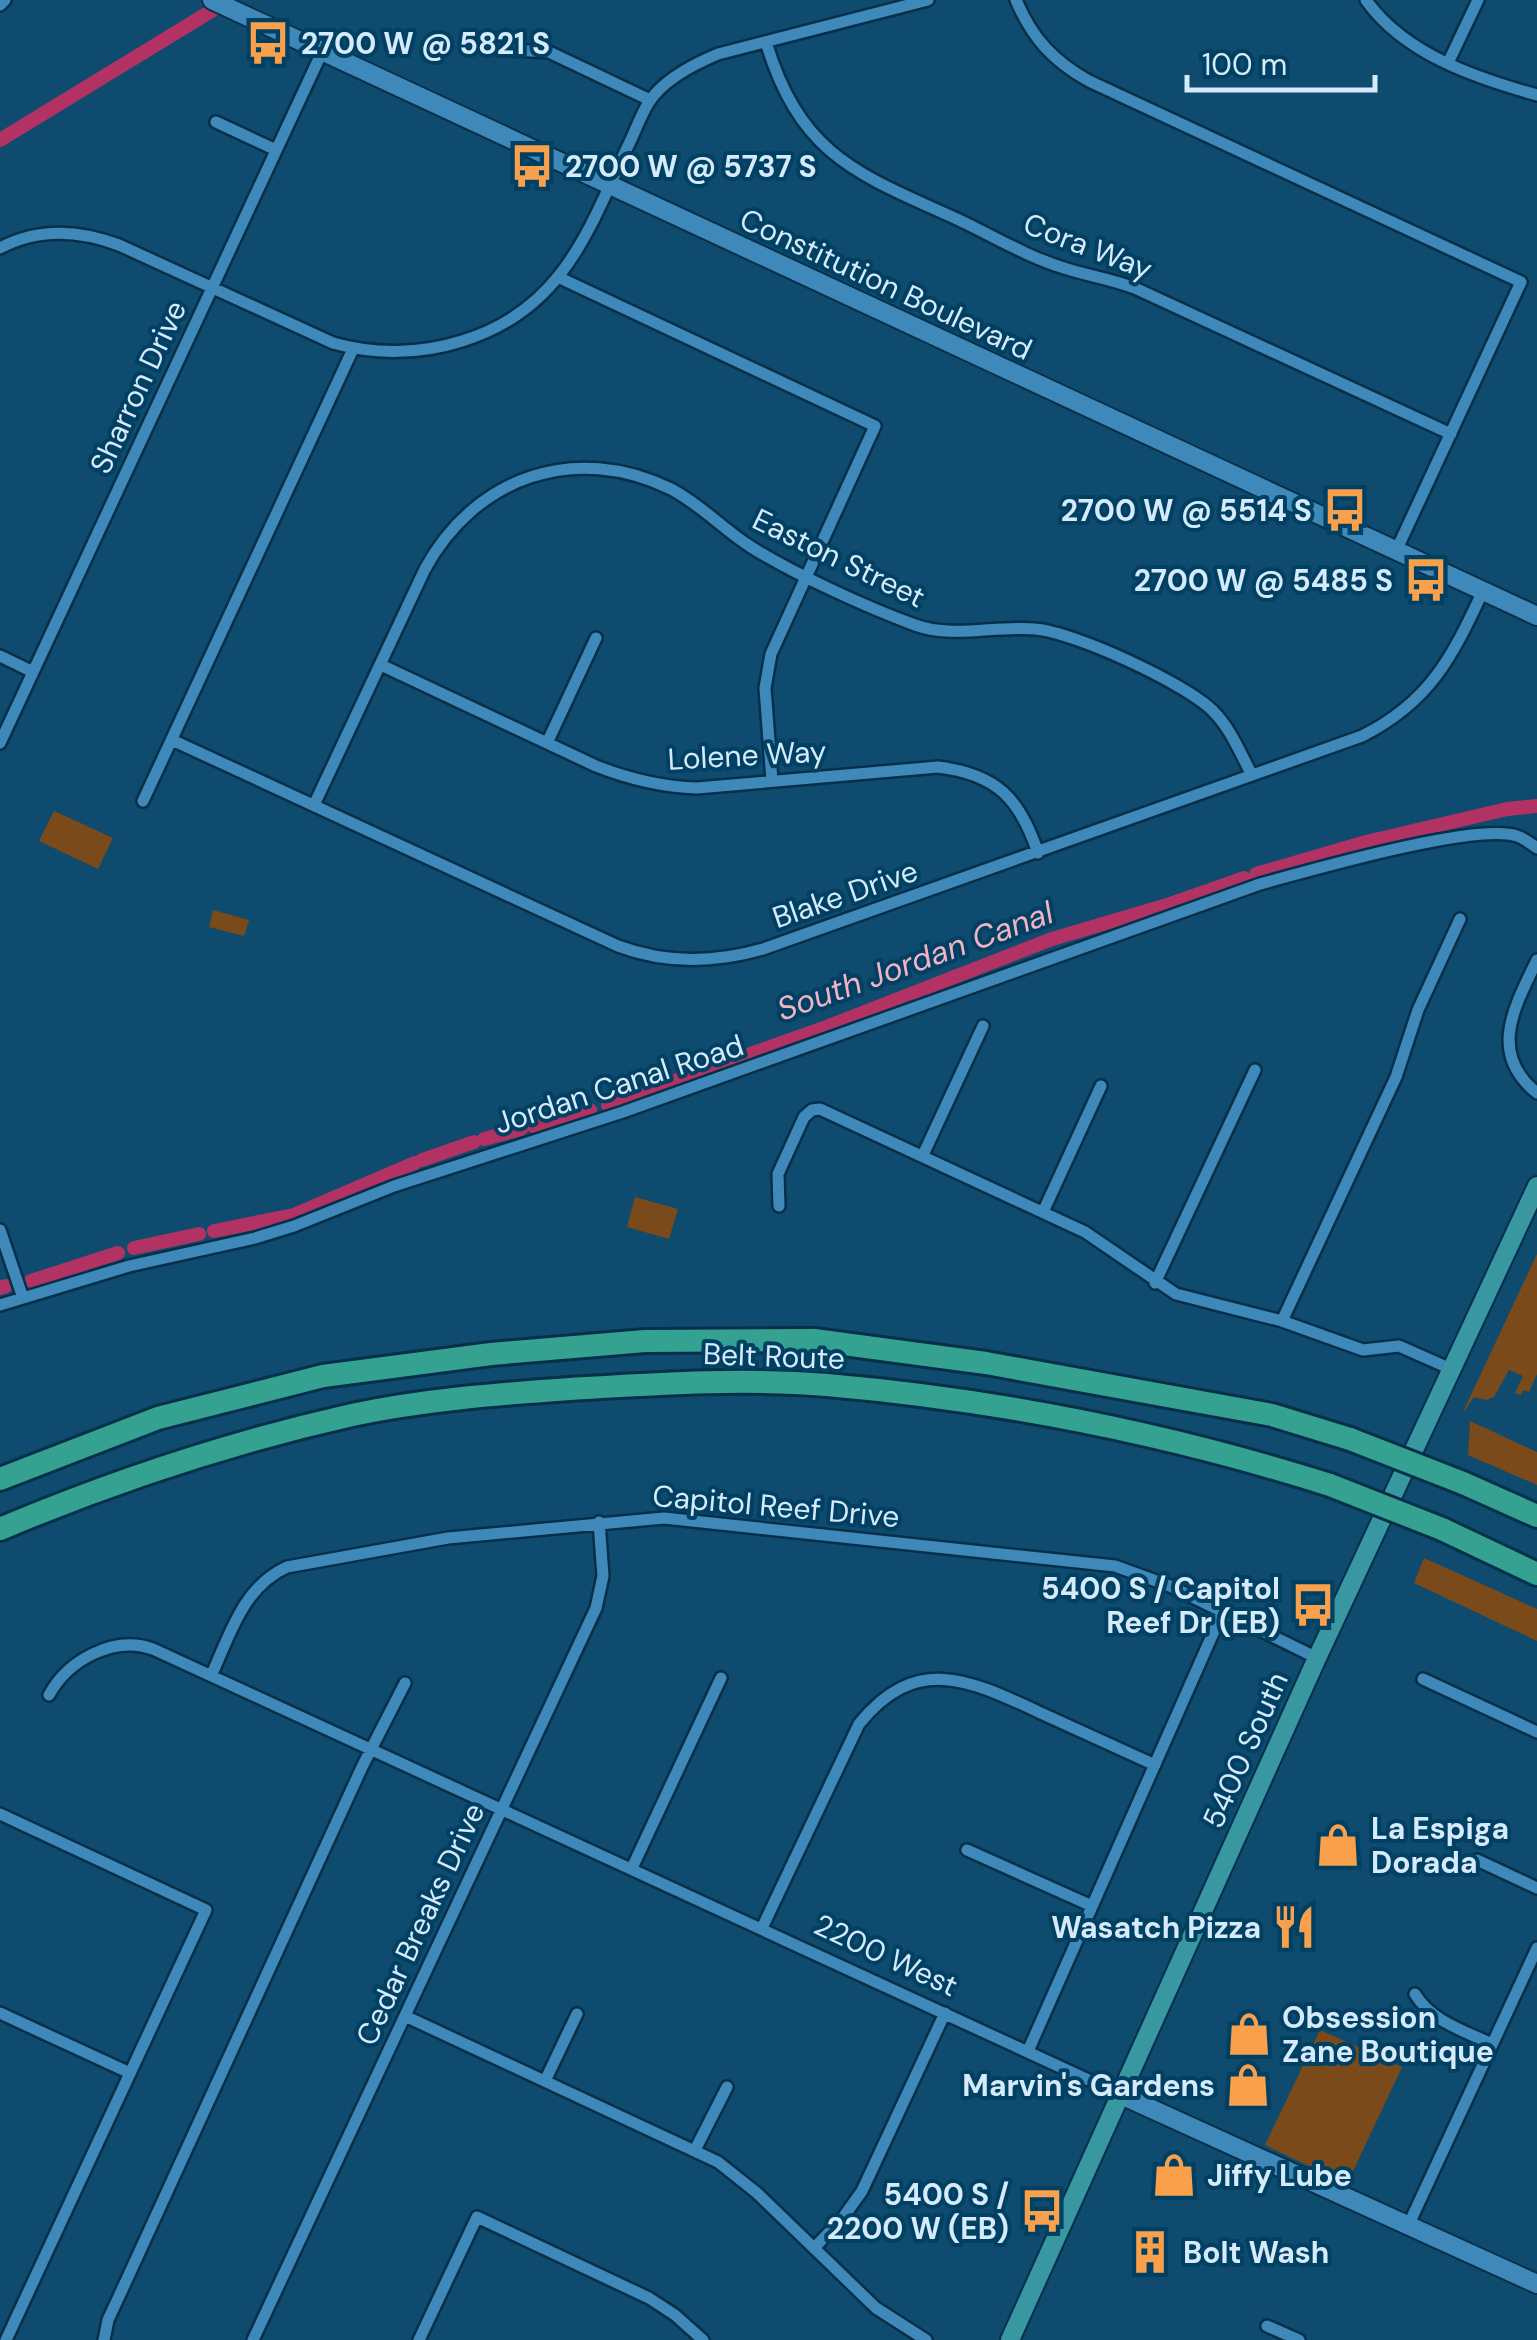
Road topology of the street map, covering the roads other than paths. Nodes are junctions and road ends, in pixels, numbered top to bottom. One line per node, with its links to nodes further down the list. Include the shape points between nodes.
1 (5, 0): 7 (street)
2 (928, 0): 8 (street)
3 (1016, 0): 21 (street, via 1046,50 1089,81 1521,282)
4 (1366, 0): 11 (street, via 1401,36)
5 (1478, 0): 11 (street)
6 (214, 1): 10 (main road, Constitution Boulevard)
7 (0, 6)
8 (766, 42): 13 (street, via 705,60); 21 (street, Cora Way, via 803,123 864,176 1053,264 1137,289)
9 (512, 50): 13 (street, via 549,52)
10 (322, 52): 15 (street, Sharron Drive); 16 (main road, Constitution Boulevard)
11 (1448, 63): 12 (street)
12 (1537, 94)
13 (650, 100): 16 (street)
14 (216, 122): 15 (street)
15 (276, 150): 19 (street, Sharron Drive)
16 (610, 186): 18 (street); 22 (main road, Constitution Boulevard)
17 (0, 248): 19 (street, via 47,233 86,235)
18 (560, 278): 20 (street, via 522,313 478,336 427,350); 23 (street, via 875,426)
19 (212, 289): 20 (street); 29 (street, Sharron Drive)
20 (353, 349): 30 (street)
21 (1451, 434): 22 (street)
22 (1396, 550): 24 (main road, Constitution Boulevard)
23 (805, 575): 28 (street, Easton Street, via 646,479 595,468 538,474 494,493 442,541); 33 (street, Easton Street, via 928,629 1037,629 1095,648 1212,710); 34 (street, via 767,671)
24 (1484, 591): 25 (main road, Constitution Boulevard); 33 (street, Blake Drive, via 1451,658 1404,711 1362,736)
25 (1537, 616)
26 (596, 638): 31 (street)
27 (0, 656): 29 (street)
28 (381, 664): 31 (street, Lolene Way); 36 (street, Easton Street)
29 (33, 672): 32 (street, Sharron Drive)
30 (172, 740): 35 (street); 36 (street, Blake Drive)
31 (547, 742): 34 (street, Lolene Way, via 626,778 661,786)
32 (0, 743)
33 (1252, 775): 38 (street, Blake Drive)
34 (772, 782): 38 (street, Lolene Way, via 959,769 1012,799)
35 (143, 801)
36 (314, 805): 38 (street, Blake Drive, via 618,946 693,960 762,949)
37 (1537, 848): 51 (street, Jordan Canal Road, via 1516,835 1474,835 1260,884 294,1226)
38 (1038, 853)
39 (1460, 920): 53 (street, via 1396,1077)
40 (1537, 960): 44 (street, via 1508,1035 1514,1066)
41 (983, 1026): 45 (street)
42 (1255, 1070): 50 (street)
43 (1101, 1086): 48 (street)
44 (1537, 1093)
45 (923, 1154): 47 (street, via 812,1110 778,1174); 48 (street)
46 (1537, 1186): 54 (main road, 5400 South)
47 (779, 1206)
48 (1043, 1212): 50 (street, via 1095,1238)
49 (0, 1230): 51 (street)
50 (1155, 1283): 53 (street)
51 (23, 1298): 52 (street, Jordan Canal Road)
52 (0, 1304)
53 (1282, 1321): 54 (street, via 1364,1350 1399,1346)
54 (1451, 1369): 61 (main road, 5400 South)
55 (0, 1479): 56 (highway, Belt Route, bridge, via 158,1418 324,1376 645,1341 814,1340 986,1362 1272,1415 1350,1439)
56 (1537, 1516)
57 (599, 1522): 60 (street, Capitol Reef Drive, via 690,1520 1064,1558 1143,1574); 62 (street, Capitol Reef Drive, via 448,1538 287,1567 246,1600); 70 (street, Cedar Breaks Drive, via 596,1608)
58 (0, 1528): 59 (highway, Belt Route, bridge, via 203,1453 356,1414 512,1393 676,1382 824,1385 1024,1408 1156,1434 1330,1485)
59 (1537, 1574)
60 (1222, 1613): 61 (street, Capitol Reef Drive); 69 (street)
61 (1317, 1658): 89 (main road, 5400 South)
62 (212, 1674): 66 (street, 2200 West, via 140,1644 121,1643 66,1671); 68 (street, 2200 West)
63 (721, 1678): 74 (street)
64 (1423, 1679): 67 (street)
65 (405, 1683): 68 (street)
66 (49, 1695)
67 (1537, 1732)
68 (373, 1748): 70 (street, 2200 West); 96 (street)
69 (1155, 1765): 76 (street); 77 (street, via 967,1681 909,1684 875,1704 859,1724)
70 (502, 1808): 74 (street, 2200 West); 83 (street, Cedar Breaks Drive)
71 (0, 1814): 86 (street, via 206,1910)
72 (967, 1850): 76 (street)
73 (1477, 1860): 75 (street)
74 (632, 1868): 77 (street, 2200 West)
75 (1537, 1888)
76 (1092, 1906): 85 (street)
77 (762, 1928): 80 (street, 2200 West)
78 (1537, 1948): 84 (street)
79 (1415, 1994): 84 (street, via 1435,2016)
80 (945, 2012): 85 (street, 2200 West); 92 (street, via 862,2190)
81 (0, 2013): 86 (street)
82 (577, 2014): 87 (street)
83 (405, 2016): 87 (street); 97 (street, Cedar Breaks Drive)
84 (1492, 2044): 91 (street)
85 (1028, 2052): 89 (street, 2200 West)
86 (130, 2073): 95 (street)
87 (546, 2080): 90 (street)
88 (727, 2086): 90 (street)
89 (1121, 2095): 91 (main road, 2200 West); 101 (main road, 5400 South)
90 (695, 2150): 92 (street, via 738,2177)
91 (1408, 2226): 93 (main road, 2200 West)
92 (814, 2248): 100 (street, via 886,2316)
93 (1537, 2284)
94 (1268, 2326): 102 (street)
95 (6, 2340)
96 (104, 2340)
97 (253, 2340)
98 (419, 2340): 99 (street, via 477,2217 650,2298)
99 (702, 2340)
100 (926, 2340)
101 (1010, 2340)
102 (1298, 2340)

